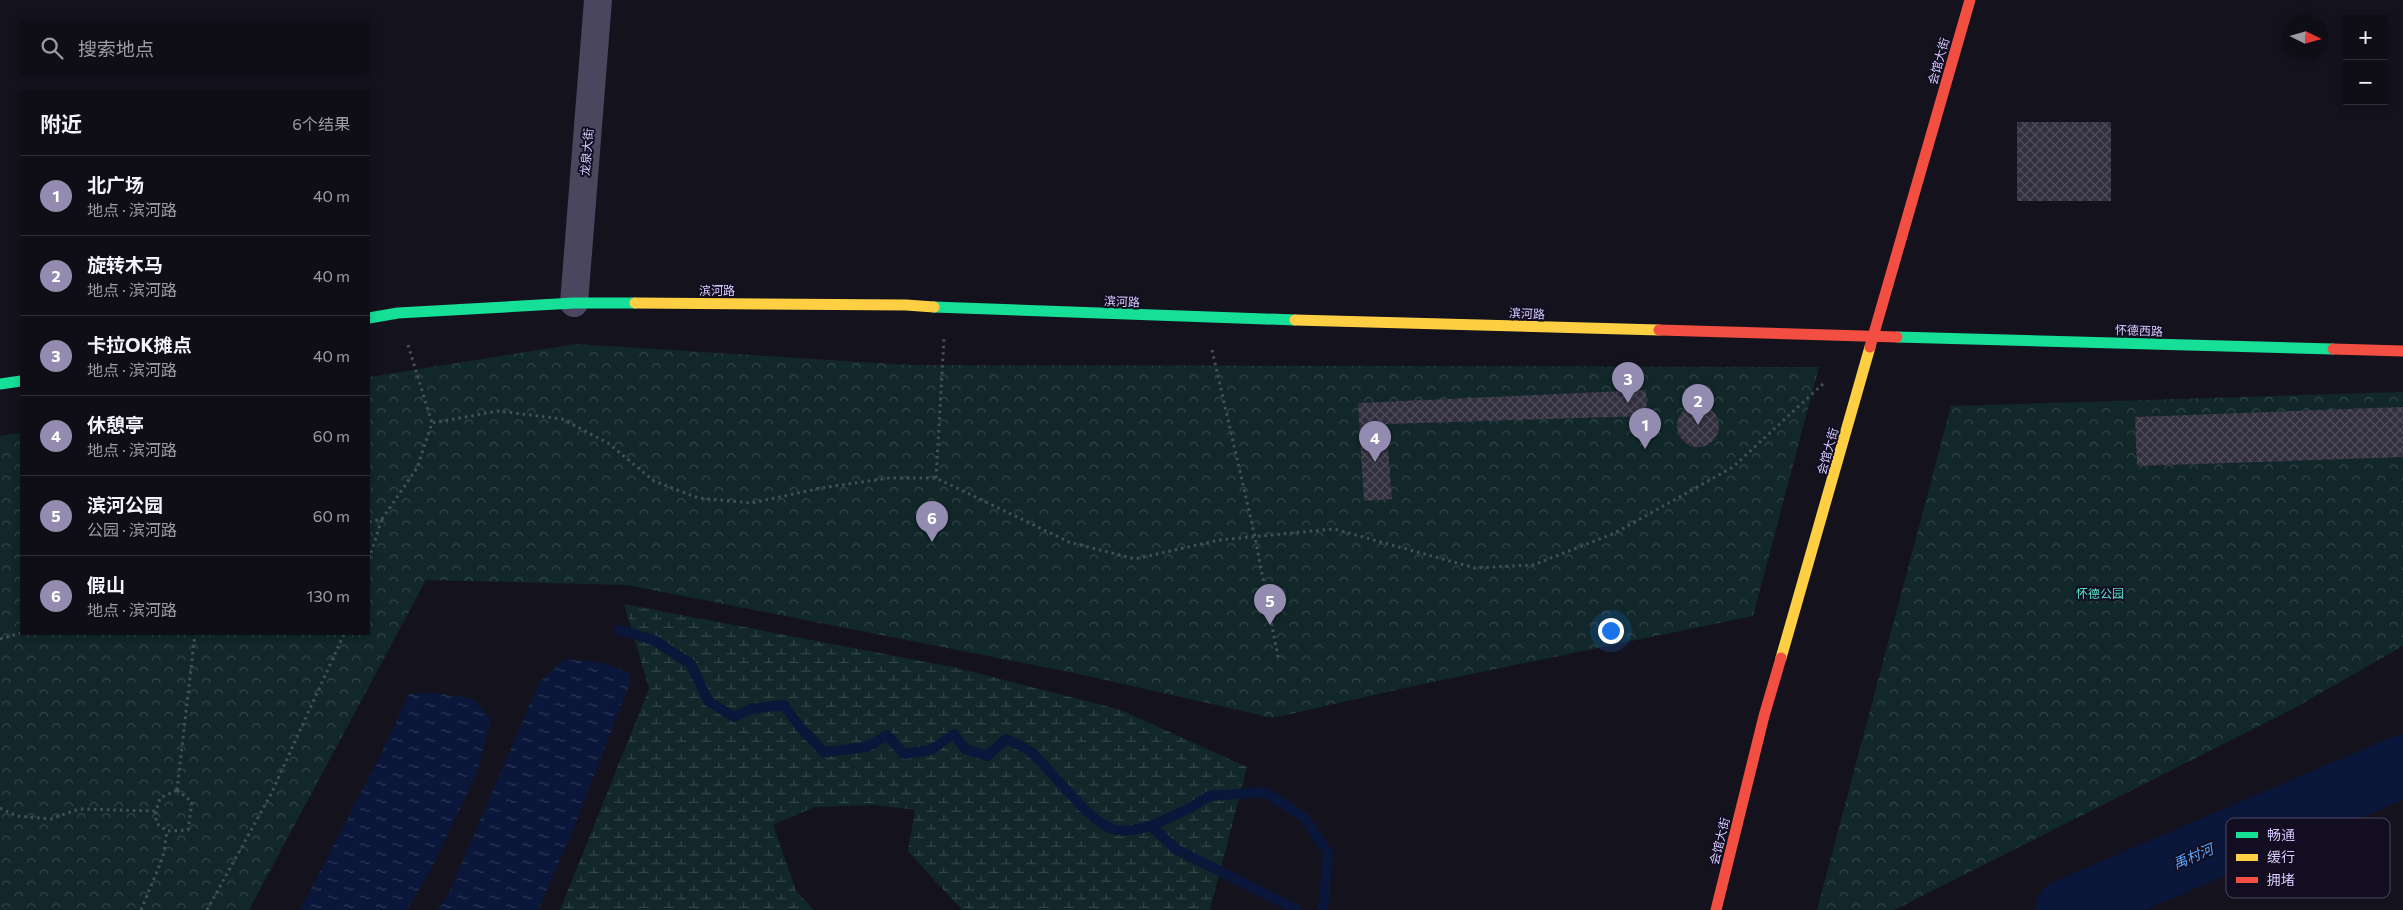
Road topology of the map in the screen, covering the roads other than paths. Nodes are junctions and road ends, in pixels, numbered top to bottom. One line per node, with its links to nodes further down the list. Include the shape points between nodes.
1 (598, 0): 3 (street, 龙泉大街)
2 (1970, 0): 5 (street, 会馆大街)
3 (574, 303): 4 (street, 滨河路, via 398,313); 5 (street, 滨河路, via 906,305 1204,318)
4 (370, 318)
5 (1874, 337): 6 (street, 怀德西路); 9 (street, 会馆大街, via 1764,716)
6 (2403, 351)
7 (20, 380): 8 (street)
8 (0, 384)
9 (1716, 910)

